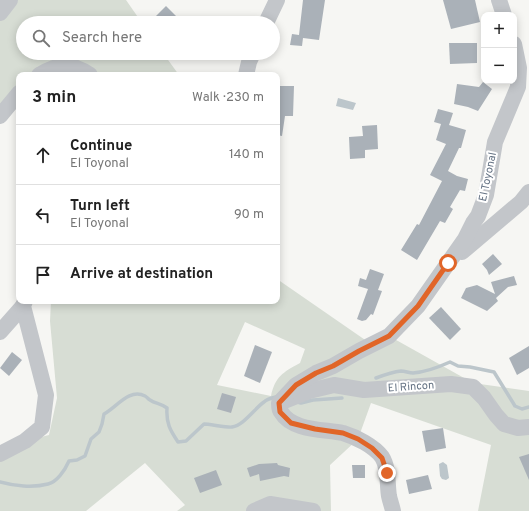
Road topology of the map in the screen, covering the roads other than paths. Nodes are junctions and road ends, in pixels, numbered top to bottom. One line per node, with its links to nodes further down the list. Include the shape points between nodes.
1 (10, 0): 5 (street)
2 (277, 0): 6 (street)
3 (499, 0): 4 (street)
4 (503, 12)
5 (0, 13)
6 (269, 16)
7 (515, 48): 15 (street, El Toyonal, via 519,68 518,87 495,142 486,196 478,216)
8 (249, 60): 11 (street)
9 (44, 72): 10 (street, via 60,65 72,66)
10 (86, 72)
11 (246, 72)
12 (16, 97): 13 (street)
13 (0, 116)
14 (529, 192): 15 (street, via 521,202)
15 (448, 263): 19 (street, El Toyonal, via 418,306 389,336 296,385)
16 (23, 304): 18 (street)
17 (24, 304): 21 (street, via 46,395 42,427 25,441)
18 (0, 332)
19 (279, 403): 20 (street, El Rincon, via 308,391 334,385 364,390 451,384 473,387 504,424 518,428); 24 (street, via 280,412 291,423 343,433 372,448 382,458 387,473)
20 (529, 427)
21 (0, 454)
22 (254, 511): 23 (street, via 270,504)
23 (313, 511)
24 (393, 511)

